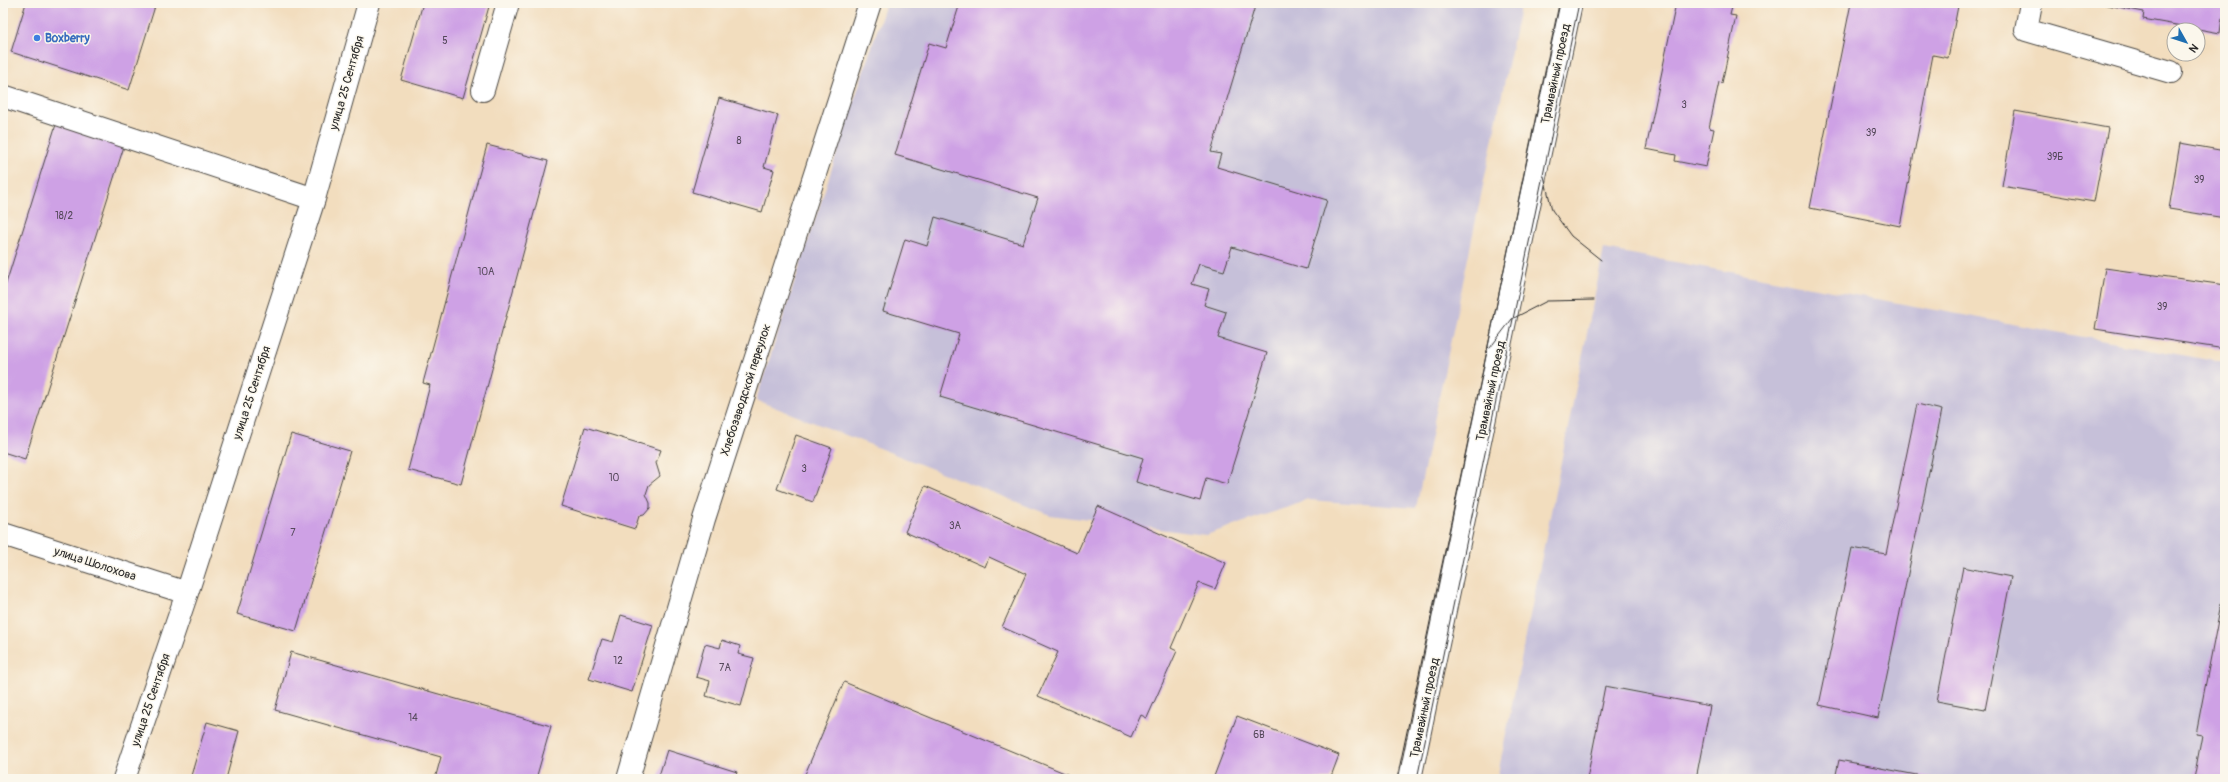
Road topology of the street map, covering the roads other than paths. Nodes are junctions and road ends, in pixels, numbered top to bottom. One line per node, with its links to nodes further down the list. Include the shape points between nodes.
1 (369, 3): 9 (street, улица 25 Сентября)
2 (508, 3): 7 (street)
3 (870, 3): 13 (street, Хлебозаводской переулок, via 704,519)
4 (1571, 3): 14 (street, Трамвайный проезд)
5 (2031, 3): 6 (street, via 2026,30)
6 (2171, 72)
7 (483, 90)
8 (3, 96): 9 (street)
9 (314, 199): 11 (street, улица 25 Сентября)
10 (3, 534): 11 (street, улица Шолохова)
11 (187, 594): 12 (street, улица 25 Сентября)
12 (124, 779)
13 (628, 779)
14 (1410, 779)

